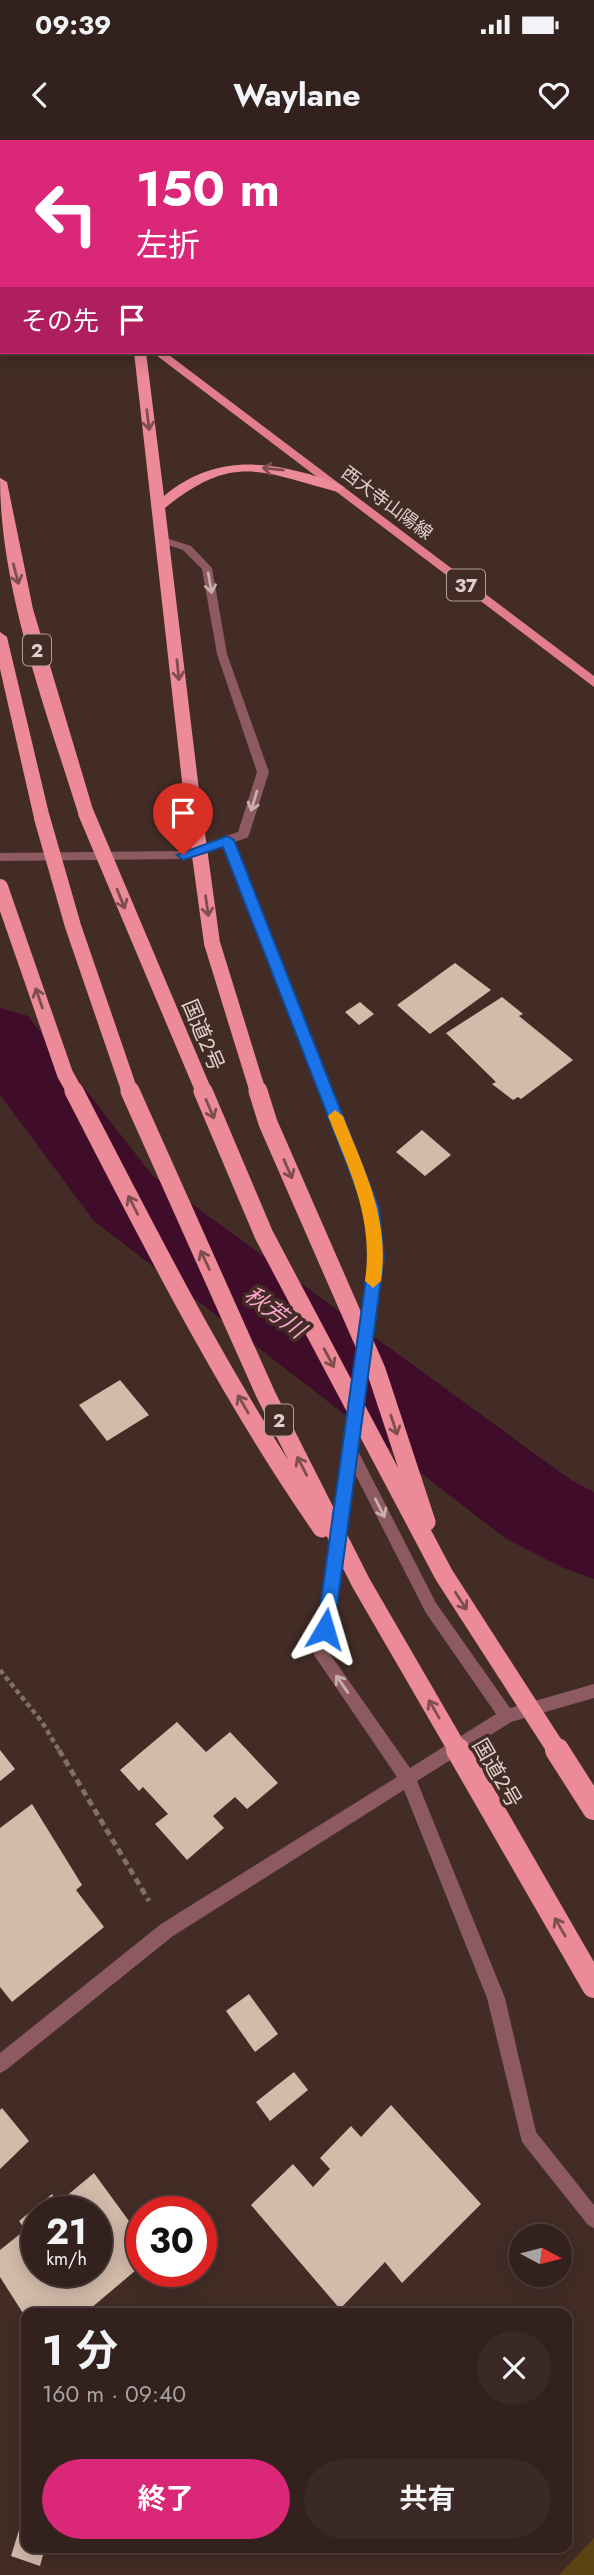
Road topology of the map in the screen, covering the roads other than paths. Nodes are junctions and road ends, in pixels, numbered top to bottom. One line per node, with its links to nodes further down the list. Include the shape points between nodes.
1 (140, 354): 5 (highway, 国道2号, one-way to 5)
2 (161, 354): 4 (main road, 西大寺山陽線 / 37)
3 (0, 482): 14 (highway, 国道2号 / 2, one-way to 14, bridge, via 13,565 86,813 264,1235)
4 (338, 488): 5 (highway, one-way to 5, via 278,468 234,467 183,484); 8 (main road, 西大寺山陽線 / 37)
5 (158, 507): 6 (highway, 国道2号)
6 (163, 540): 10 (street, one-way to 10, via 187,548 207,568 222,654 263,772 243,835); 14 (highway, 国道2号 / 2, one-way to 14, bridge, via 212,943 268,1123 376,1370)
7 (0, 638): 9 (highway, 国道2号 / 2)
8 (594, 683)
9 (42, 818): 15 (highway, 国道2号 / 2, one-way to 9, bridge, via 266,1395 138,1115 73,926)
10 (227, 840): 11 (street, via 183,855); 13 (street, bridge, via 372,1208 376,1257)
11 (0, 857)
12 (0, 887): 15 (highway, 国道2号 / 2, one-way to 12, bridge, via 274,1459 170,1277 65,1074)
13 (349, 1442): 17 (street, one-way to 17, via 431,1608); 18 (street, one-way to 13, via 322,1654)
14 (444, 1575): 19 (highway, 国道2号 / 2, one-way to 19, bridge)
15 (361, 1583): 20 (highway, 国道2号 / 2, one-way to 15, bridge)
16 (594, 1691): 17 (street)
17 (507, 1716): 18 (street)
18 (409, 1780): 21 (street, via 167,1930); 22 (street, via 496,1998 528,2136)
19 (594, 1808)
20 (594, 1986)
21 (0, 2064)
22 (594, 2219)

